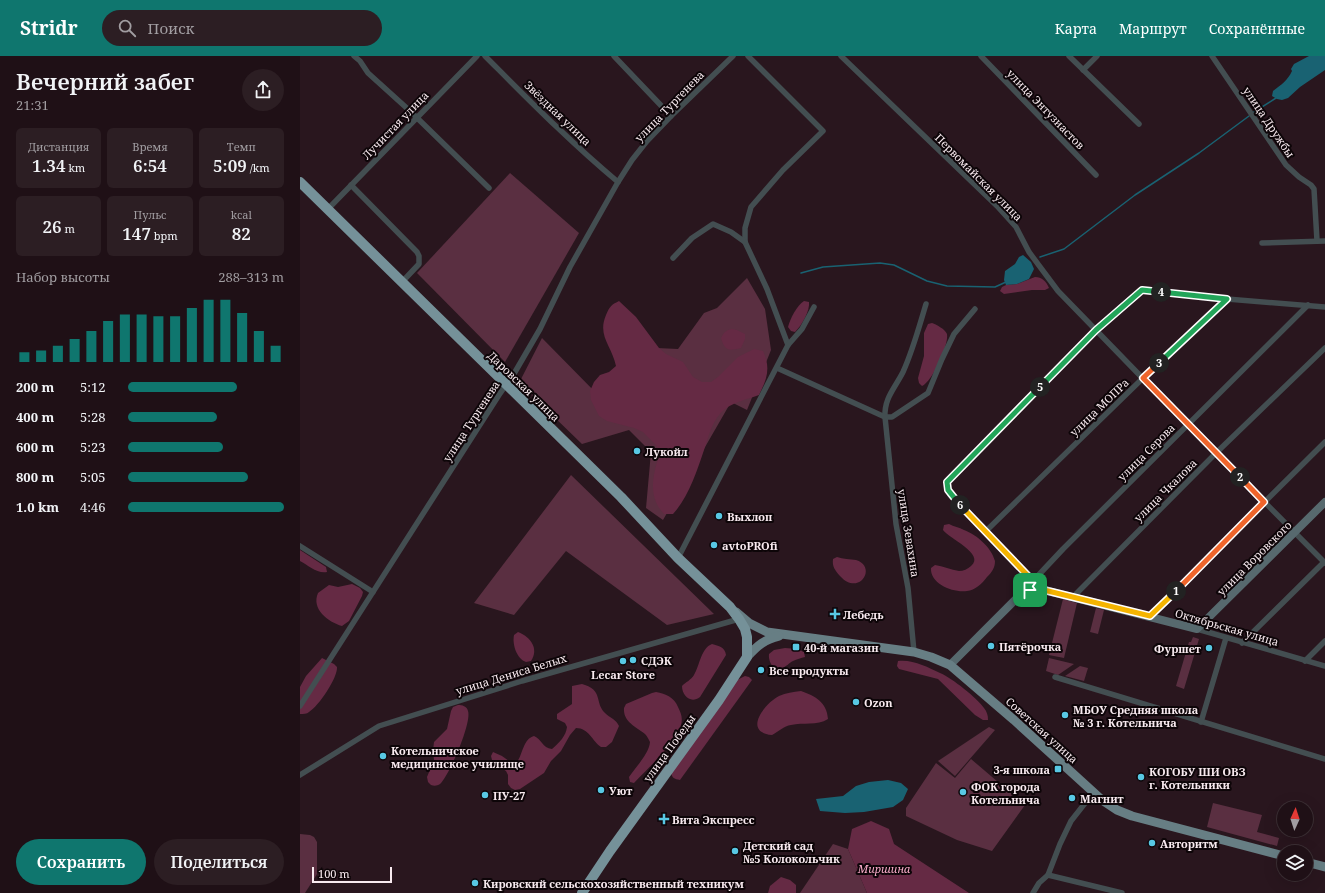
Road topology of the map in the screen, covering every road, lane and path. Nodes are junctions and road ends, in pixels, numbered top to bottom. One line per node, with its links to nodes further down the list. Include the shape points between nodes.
1 (354, 56): 14 (street, via 368,73)
2 (477, 56): 14 (street, Лучистая улица)
3 (485, 56): 18 (street, Звёздная улица)
4 (614, 56): 13 (street)
5 (733, 56): 13 (street, улица Тургенева)
6 (748, 56): 24 (street, via 823,131 783,170 751,207 745,228)
7 (841, 56): 34 (street, Первомайская улица, via 997,206 1016,227 1028,252 1058,291)
8 (981, 56): 16 (street, улица Энтузиастов)
9 (1069, 56): 12 (street)
10 (1097, 56): 12 (street)
11 (1212, 56): 22 (street, улица Дружбы, via 1286,165 1314,189)
12 (1083, 70): 15 (street)
13 (670, 116): 18 (street, улица Тургенева, via 647,141)
14 (416, 118): 19 (street, Лучистая улица); 20 (street)
15 (1139, 124)
16 (1096, 175)
17 (300, 182): 21 (highway, Даровская улица)
18 (618, 182): 39 (street, улица Тургенева, via 570,267 540,329)
19 (351, 185): 21 (street, Лучистая улица); 27 (street, via 417,252 420,260 418,267)
20 (489, 188)
21 (328, 209): 27 (highway, Даровская улица)
22 (1317, 241): 23 (street); 25 (street)
23 (1325, 241)
24 (745, 242): 26 (street, via 713,224 692,238); 35 (street, via 767,289)
25 (1262, 243)
26 (673, 258)
27 (402, 282): 39 (highway, Даровская улица)
28 (1227, 299): 30 (street); 34 (street, via 1142,290); 38 (street, улица МОПРа)
29 (926, 304): 40 (street, улица Зевахина, via 903,372 888,397)
30 (1308, 305): 32 (street); 41 (street, улица Серова)
31 (814, 307): 35 (street, via 802,329)
32 (1325, 307)
33 (975, 309): 40 (street, via 954,334 928,392 892,417)
34 (1096, 330): 38 (street, Первомайская улица); 46 (street, via 947,482 950,495)
35 (788, 345): 37 (street)
36 (1325, 348): 43 (street, улица Чкалова)
37 (778, 368): 40 (street); 49 (street)
38 (1143, 378): 41 (street, Первомайская улица); 46 (street, улица МОПРа)
39 (505, 385): 49 (highway, Даровская улица, via 621,497); 54 (street, улица Тургенева)
40 (885, 417): 66 (street, улица Зевахина, via 896,524 909,595)
41 (1189, 426): 43 (street, Первомайская улица); 51 (street, улица Серова)
42 (1325, 442): 44 (street)
43 (1216, 453): 44 (street, Первомайская улица); 55 (street, улица Чкалова)
44 (1264, 502): 47 (street, Первомайская улица); 57 (street)
45 (1325, 502): 47 (street, улица Воровского)
46 (986, 531): 51 (street)
47 (1295, 533): 50 (street, Первомайская улица); 60 (street, улица Воровского)
48 (300, 546): 54 (street)
49 (678, 558): 56 (highway, Даровская улица)
50 (1324, 562): 65 (street)
51 (1033, 581): 52 (street); 53 (street)
52 (1038, 589): 53 (street, Октябрьская улица); 55 (street, Октябрьская улица)
53 (1030, 590): 69 (street, via 1016,599)
54 (374, 592): 72 (street, улица Тургенева)
55 (1072, 597): 57 (street, Октябрьская улица)
56 (730, 607): 58 (highway, Даровская улица); 59 (main road, Даровская улица)
57 (1150, 616): 60 (street, Октябрьская улица)
58 (739, 619): 67 (highway, Даровская улица, via 748,637); 75 (street, улица Дениса Белых, via 522,681 379,726)
59 (759, 629): 61 (main road, Советская улица)
60 (1197, 629): 62 (street, Октябрьская улица)
61 (782, 635): 64 (main road, Советская улица); 66 (main road, Советская улица)
62 (1226, 638): 65 (street, Октябрьская улица); 73 (street)
63 (1325, 640): 68 (street)
64 (761, 643): 67 (main road, улица Победы)
65 (1242, 643): 68 (street, Октябрьская улица)
66 (914, 652): 69 (main road, Советская улица)
67 (747, 657): 81 (highway, улица Победы)
68 (1306, 661): 70 (street, Октябрьская улица)
69 (950, 665): 76 (main road, Советская улица)
70 (1325, 666)
71 (1055, 677): 73 (street)
72 (300, 706)
73 (1200, 722): 74 (street)
74 (1325, 759)
75 (300, 775)
76 (1093, 793): 77 (main road, Советская улица, via 1117,810 1132,816); 80 (street, via 1071,821)
77 (1277, 854)
78 (1313, 864): 79 (main road)
79 (1325, 867)
80 (1048, 875): 82 (street); 83 (street)
81 (583, 892)
82 (1113, 892): 84 (street)
83 (1033, 893)
84 (1122, 893)

